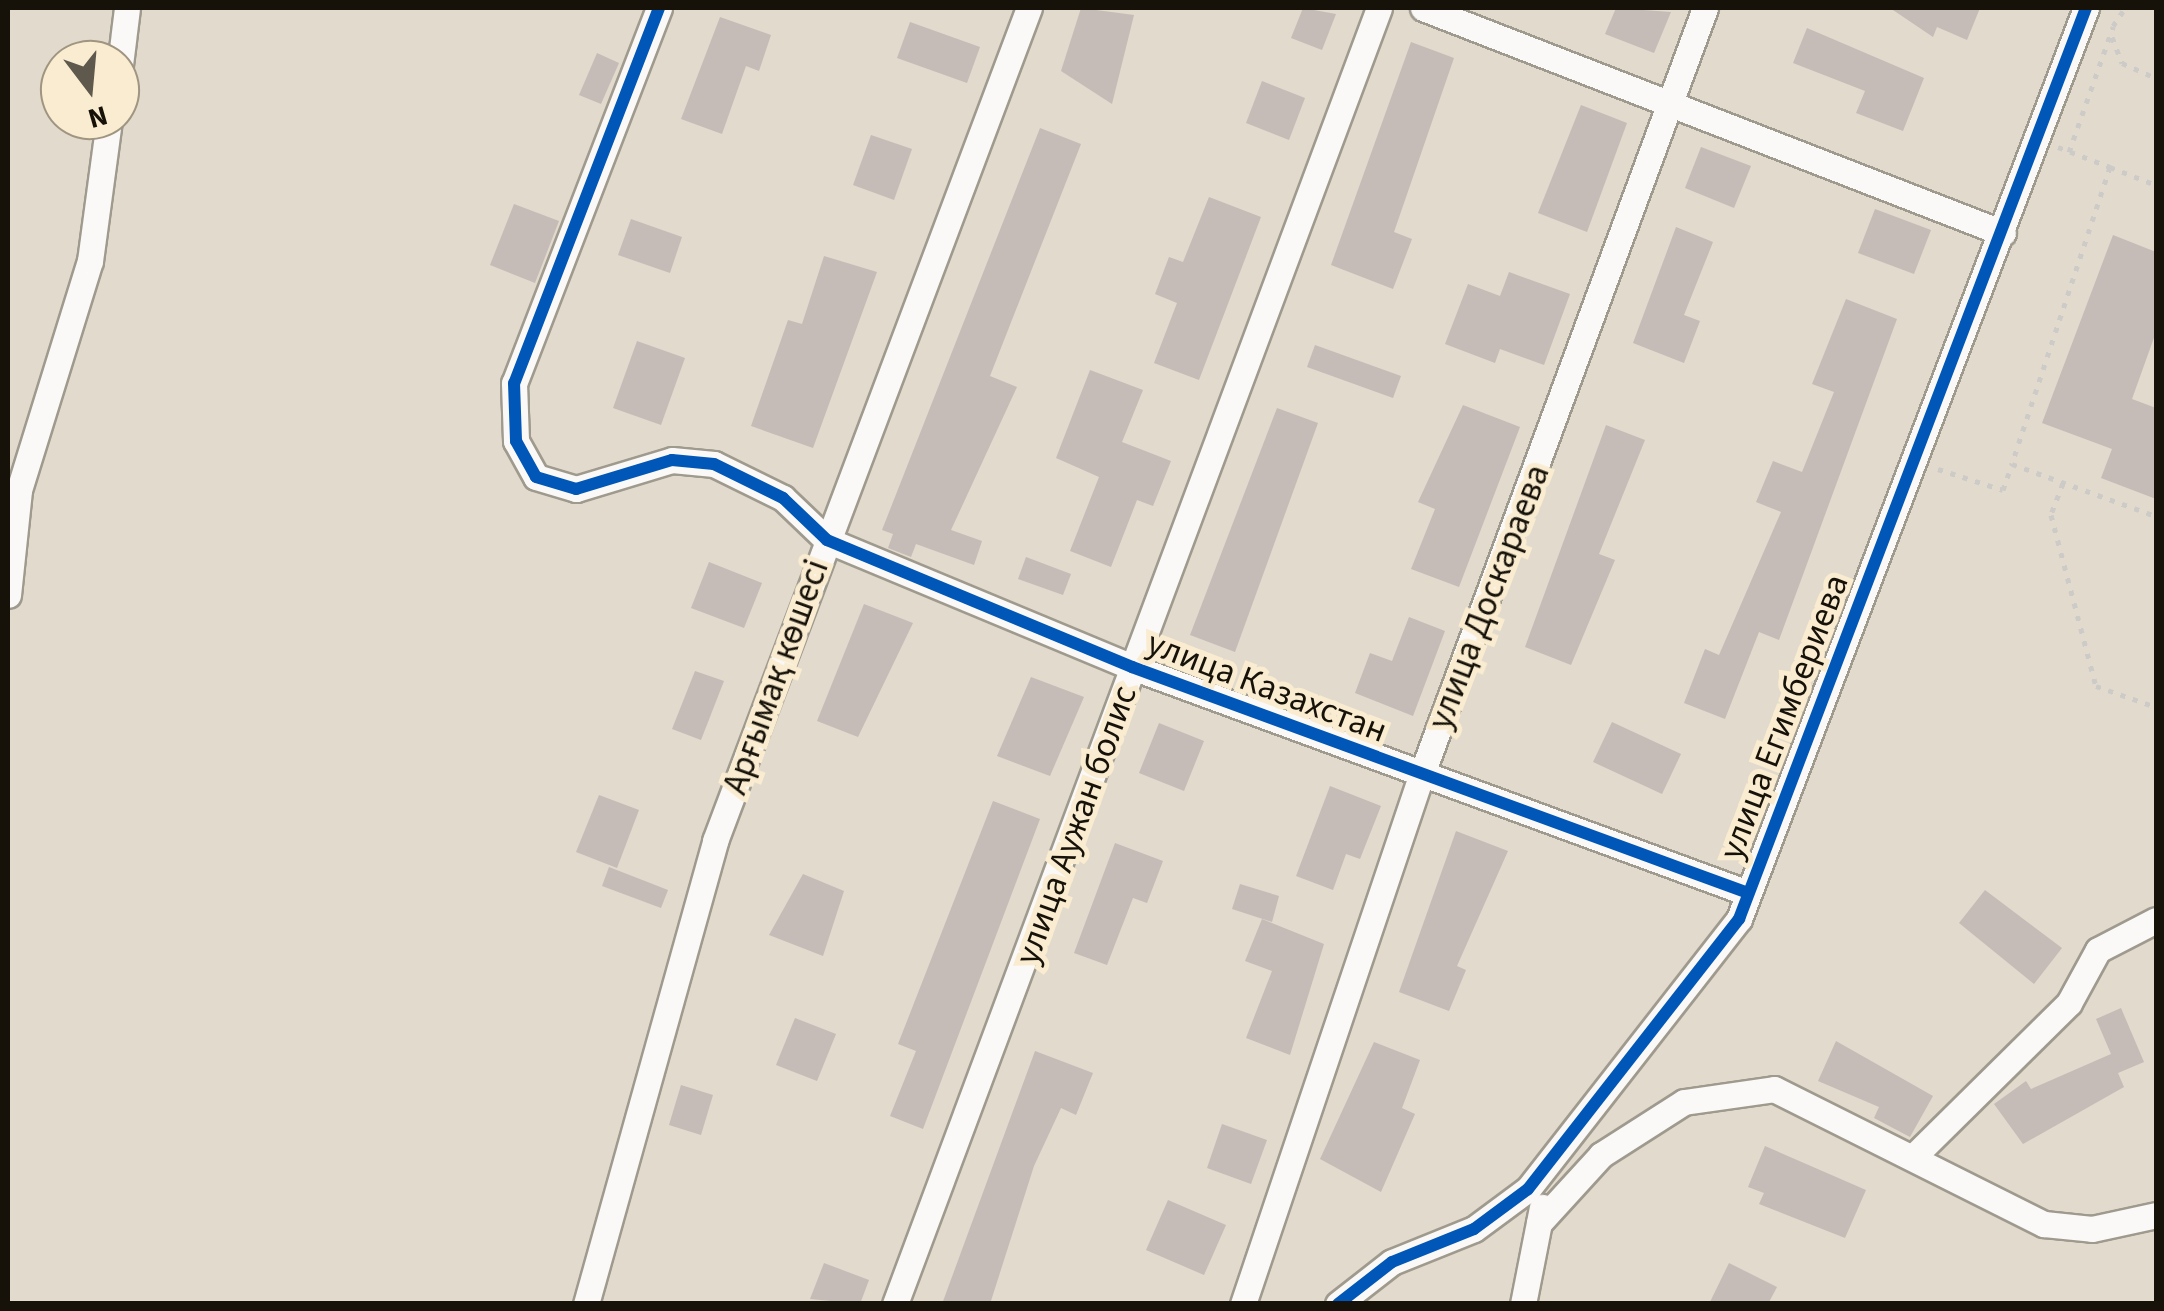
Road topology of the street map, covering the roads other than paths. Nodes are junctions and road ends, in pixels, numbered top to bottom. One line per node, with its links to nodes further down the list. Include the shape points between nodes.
1 (127, 8): 8 (street)
2 (659, 8): 12 (street, via 514,383 516,441 536,477 576,489 672,460 714,464 784,498)
3 (1030, 8): 12 (street, Арғымақ көшесі)
4 (1379, 8): 14 (street, улица Аужан болис)
5 (1423, 8): 9 (street)
6 (1705, 8): 9 (street, улица Доскараева)
7 (2086, 8): 11 (street, улица Егимбериева)
8 (123, 40)
9 (1668, 109): 11 (street); 15 (street, улица Доскараева)
10 (106, 140): 13 (street, via 90,261 18,490)
11 (2004, 233): 16 (street, улица Егимбериева)
12 (827, 540): 14 (street, улица Казахстан); 22 (street, Арғымақ көшесі, via 715,841)
13 (8, 595)
14 (1132, 667): 15 (street, улица Казахстан); 23 (street, улица Аужан болис)
15 (1420, 779): 16 (street, улица Казахстан); 24 (street, улица Доскараева)
16 (1748, 893): 18 (street, улица Егимбериева, via 1739,919)
17 (2156, 920): 19 (street, via 2098,950 2070,1004)
18 (1555, 1154): 21 (street); 25 (street, улица Егимбериева, via 1528,1189 1474,1229 1392,1262)
19 (1913, 1156): 20 (street, via 2044,1224 2092,1230); 21 (street, via 1774,1089 1684,1102 1601,1154)
20 (2156, 1214)
21 (1539, 1223): 26 (street)
22 (586, 1304)
23 (895, 1304)
24 (1243, 1304)
25 (1338, 1304)
26 (1522, 1304)

